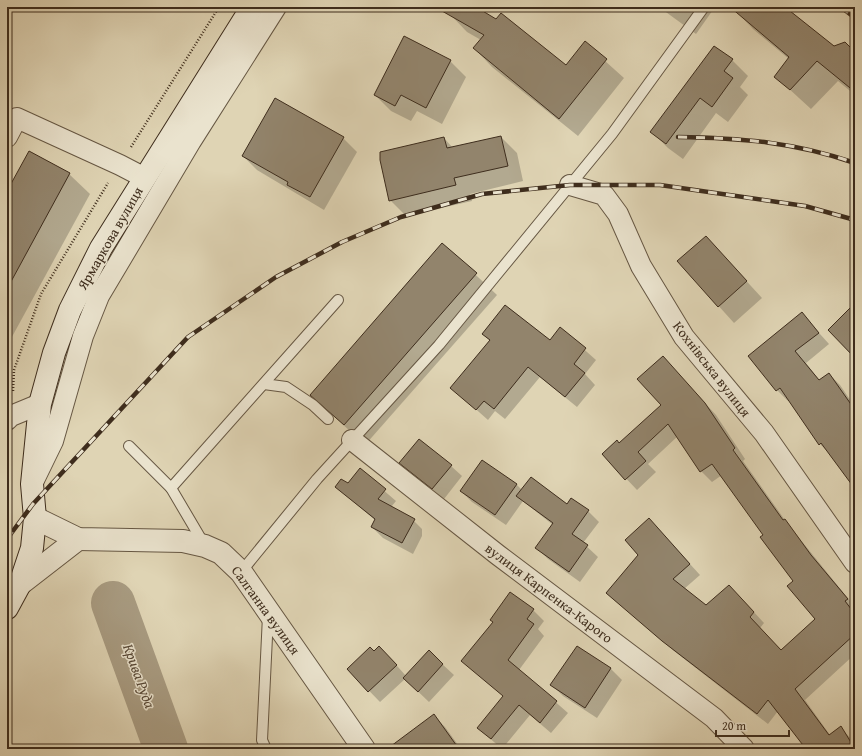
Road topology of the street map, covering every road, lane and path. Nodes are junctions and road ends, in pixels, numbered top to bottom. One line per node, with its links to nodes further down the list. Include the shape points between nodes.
1 (252, 7): 5 (main road, Ярмаркова вулиця)
2 (276, 7): 14 (street, via 191,141 99,296 83,336 53,441)
3 (704, 7): 6 (lane, via 612,134)
4 (7, 137): 5 (street, via 17,118)
5 (144, 178): 9 (main road, Ярмаркова вулиця, via 101,248 70,310 54,353)
6 (570, 185): 12 (lane, via 439,345); 19 (street, Кохнівська вулиця, via 604,195 618,214 641,266 684,337 764,433)
7 (338, 300): 8 (lane)
8 (264, 384): 10 (lane, via 286,387 313,405); 15 (lane)
9 (40, 404): 11 (street); 14 (main road, Ярмаркова вулиця)
10 (328, 419)
11 (7, 420)
12 (352, 440): 20 (lane); 26 (street, вулиця Карпенка-Карого, via 498,555 714,718)
13 (129, 446): 15 (lane)
14 (32, 484): 16 (main road, Ярмаркова вулиця)
15 (171, 488): 18 (lane)
16 (35, 518): 17 (main road, Салганна вулиця); 21 (main road, Ярмаркова вулиця, via 32,548)
17 (78, 538): 18 (main road, Салганна вулиця, via 183,541); 21 (main road)
18 (205, 546): 20 (main road, Салганна вулиця, via 221,553)
19 (855, 563)
20 (242, 572): 23 (main road, Салганна вулиця)
21 (20, 584): 22 (main road, Ярмаркова вулиця)
22 (7, 608)
23 (269, 610): 24 (lane, via 262,740); 25 (main road, Салганна вулиця)
24 (266, 749)
25 (364, 749)
26 (744, 749)

